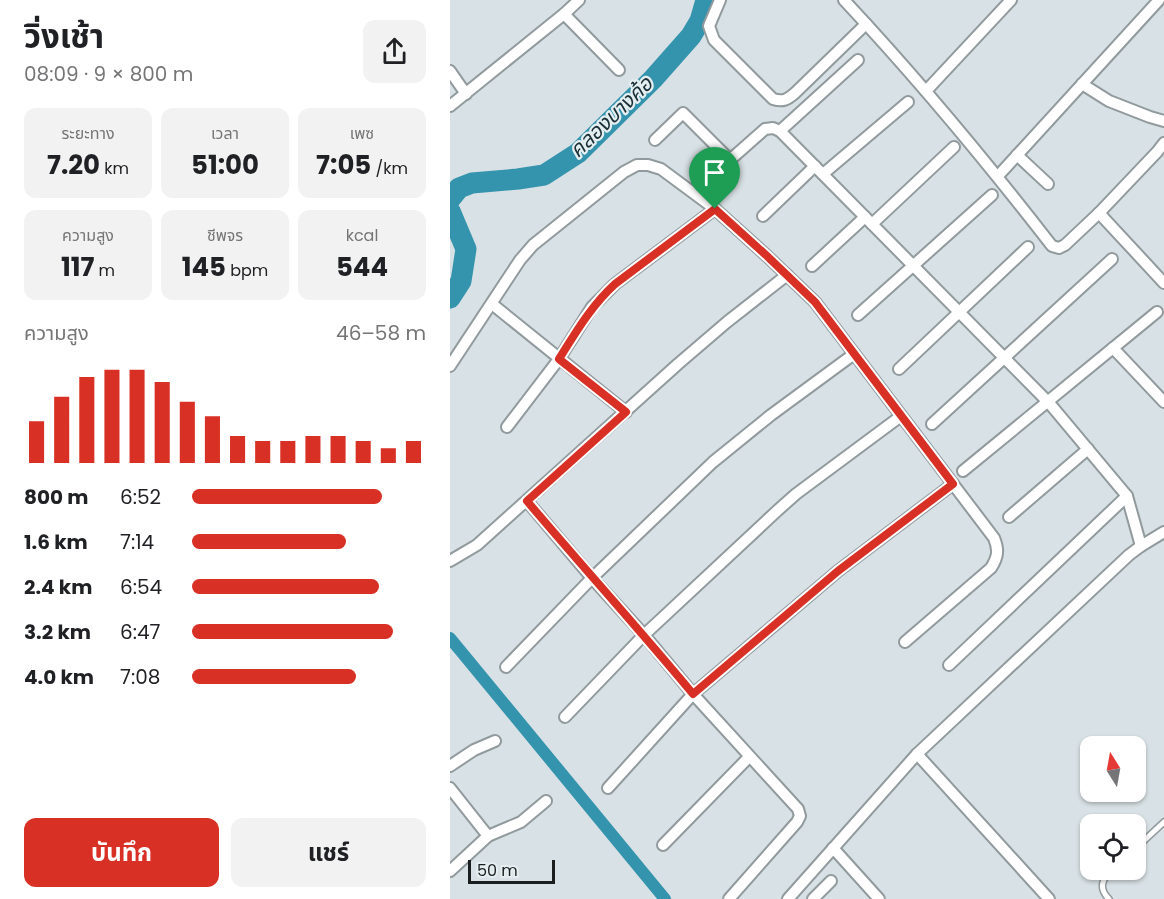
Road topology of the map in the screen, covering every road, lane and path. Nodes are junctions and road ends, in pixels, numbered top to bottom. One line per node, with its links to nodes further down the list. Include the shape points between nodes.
1 (579, 0): 6 (street)
2 (720, 0): 7 (street, via 709,26 714,40 773,99 781,102)
3 (1011, 0): 12 (street)
4 (1159, 0): 11 (street)
5 (846, 1): 7 (street)
6 (564, 14): 9 (street); 13 (street)
7 (866, 24): 12 (street)
8 (858, 60): 17 (street)
9 (619, 70)
10 (450, 71): 13 (street)
11 (1082, 84): 16 (street, via 1109,101); 21 (street)
12 (926, 91): 24 (street)
13 (466, 94): 15 (street)
14 (908, 102): 23 (street)
15 (450, 106)
16 (1164, 121)
17 (780, 131): 22 (street, via 765,129); 23 (street)
18 (655, 140): 22 (street, via 683,113)
19 (1164, 142): 29 (street)
20 (954, 147): 31 (street)
21 (1017, 155): 24 (street); 26 (street)
22 (730, 160): 25 (street)
23 (819, 170): 30 (street); 31 (street)
24 (998, 176): 29 (street, via 1052,246 1065,245)
25 (705, 182)
26 (1048, 184)
27 (992, 195): 34 (street)
28 (715, 209): 36 (street); 38 (street, via 661,169 637,165 533,245); 45 (street, via 615,284 592,307)
29 (1099, 213): 37 (street)
30 (763, 216)
31 (869, 220): 34 (street); 35 (street)
32 (1028, 248): 39 (street)
33 (1112, 259): 44 (street)
34 (913, 265): 39 (street); 41 (street)
35 (812, 266)
36 (787, 275): 43 (street, via 815,302); 50 (street, via 727,322)
37 (1164, 282)
38 (492, 304): 45 (street); 46 (street)
39 (960, 312): 44 (street); 47 (street)
40 (1157, 312): 42 (street)
41 (858, 315)
42 (1113, 348): 48 (street); 49 (street)
43 (854, 354): 51 (street); 63 (street, via 713,462)
44 (1004, 357): 49 (street); 52 (street)
45 (559, 359): 50 (street); 53 (street)
46 (450, 366)
47 (899, 369)
48 (1163, 397)
49 (1048, 401): 54 (street); 55 (street)
50 (626, 412): 58 (street)
51 (900, 416): 56 (street); 64 (street, via 796,494)
52 (932, 424)
53 (507, 427)
54 (1088, 449): 57 (street); 59 (street)
55 (963, 471)
56 (953, 484): 65 (street, via 994,538 997,560); 68 (street, via 838,571)
57 (1127, 496): 61 (street); 66 (street)
58 (527, 501): 62 (street, via 477,545); 63 (street)
59 (1009, 517)
60 (1164, 532): 61 (street)
61 (1140, 546): 71 (street)
62 (450, 561)
63 (592, 578): 64 (street); 67 (street)
64 (644, 635): 68 (street); 69 (street)
65 (905, 642)
66 (949, 665)
67 (506, 667)
68 (693, 694): 72 (street); 75 (street)
69 (565, 717)
70 (495, 741): 73 (street)
71 (917, 754): 81 (street); 89 (street)
72 (749, 758): 80 (street); 85 (street, via 798,809 800,816)
73 (450, 766)
74 (450, 788): 78 (street)
75 (608, 788)
76 (546, 801): 78 (street, via 521,822)
77 (1164, 822): 79 (lane)
78 (488, 836): 82 (street)
79 (1146, 839)
80 (663, 845)
81 (833, 849): 86 (street); 88 (street)
82 (450, 871)
83 (1104, 880): 90 (lane, via 1102,890)
84 (831, 881): 87 (street)
85 (729, 899)
86 (788, 899)
87 (813, 899)
88 (879, 899)
89 (1049, 899)
90 (1109, 899)

